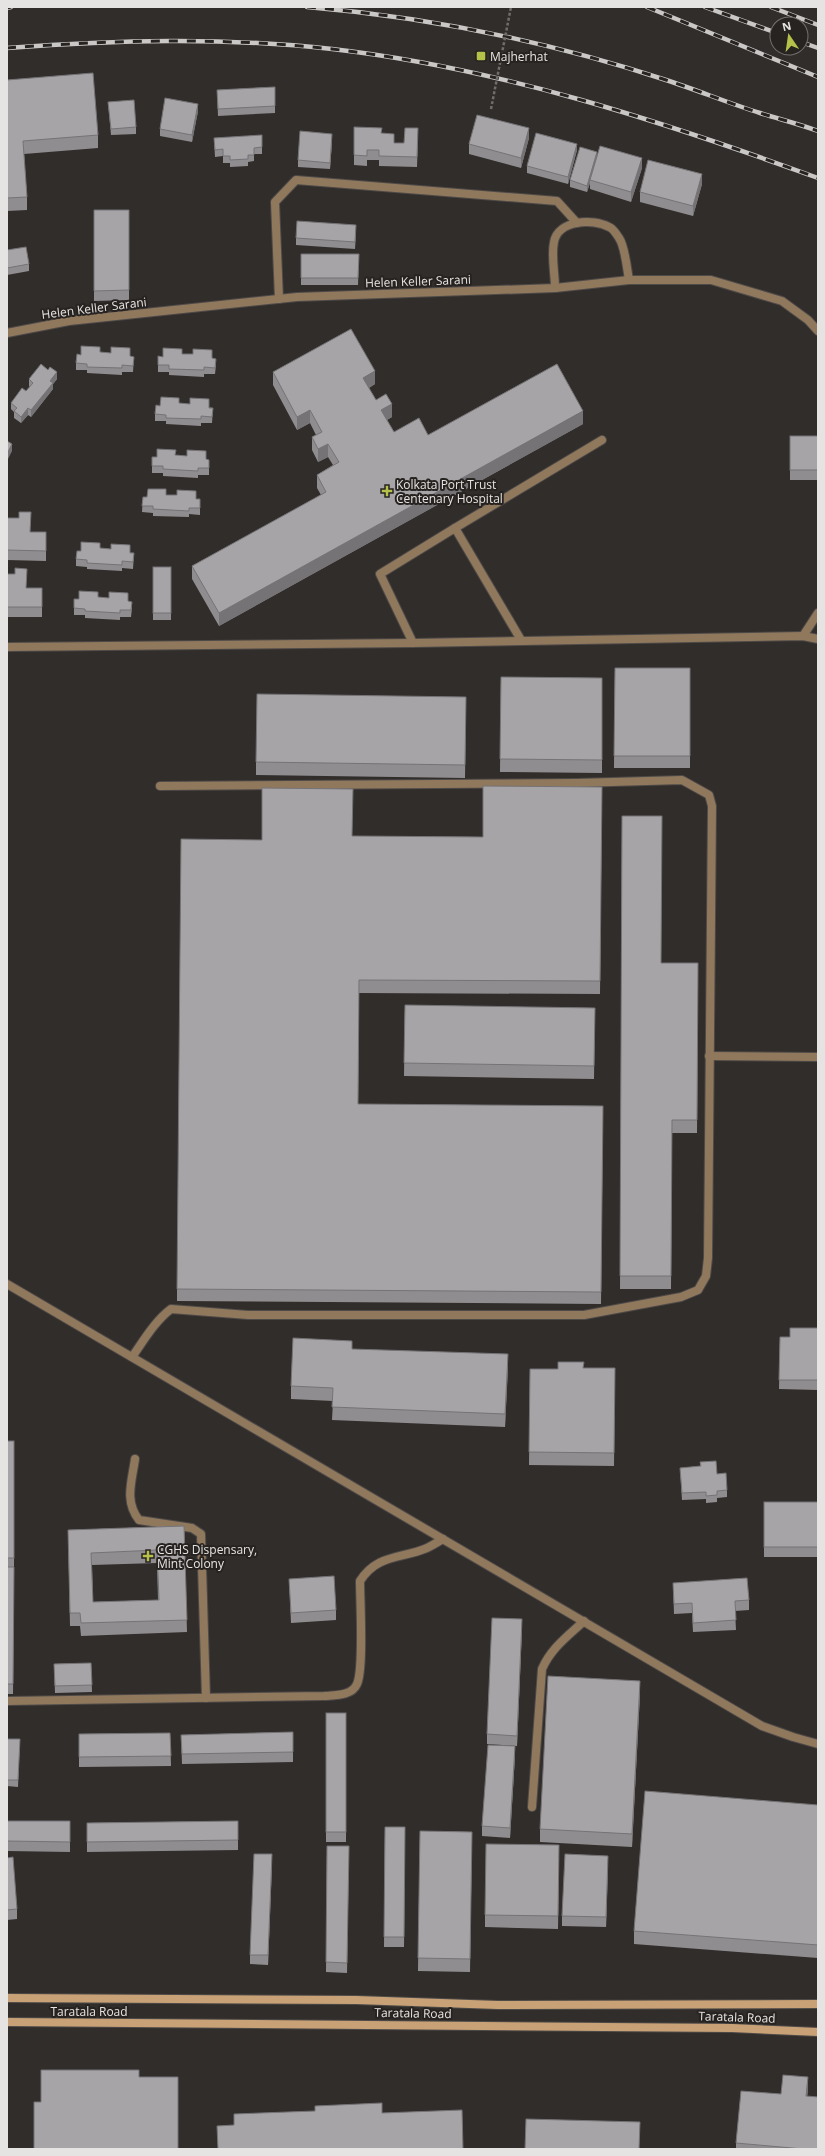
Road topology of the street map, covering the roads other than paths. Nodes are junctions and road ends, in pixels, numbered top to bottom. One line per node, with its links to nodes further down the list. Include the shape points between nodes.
1 (577, 223): 2 (street, via 591,222 610,227 620,239); 3 (street, via 566,226 557,234 554,242); 4 (street, via 557,201 296,180 275,202)
2 (629, 280): 3 (street, Helen Keller Sarani); 5 (street, Helen Keller Sarani, via 711,280 782,301 808,320)
3 (555, 288): 4 (street, Helen Keller Sarani)
4 (279, 299): 6 (street, Helen Keller Sarani, via 69,321)
5 (818, 331)
6 (7, 333)
7 (602, 440): 8 (street)
8 (455, 528): 12 (street); 13 (street, via 380,574)
9 (818, 613): 10 (street)
10 (803, 636): 11 (street); 12 (street)
11 (818, 639)
12 (521, 640): 13 (street)
13 (413, 643): 14 (street)
14 (7, 647)
15 (160, 786): 16 (street, via 682,780 709,795 712,806)
16 (709, 1056): 17 (street); 19 (street, via 708,1258 706,1276 698,1290 681,1297 584,1315 248,1314 171,1309 159,1320)
17 (818, 1057)
18 (7, 1284): 19 (street)
19 (132, 1357): 21 (street)
20 (135, 1459): 23 (street, via 130,1503 139,1520 192,1528 201,1534)
21 (444, 1539): 22 (street); 23 (street, via 426,1548 378,1562 367,1570 360,1581 360,1667 357,1684 348,1693 324,1696)
22 (584, 1621): 25 (street, via 762,1726); 26 (street, via 555,1647 542,1669)
23 (206, 1698): 24 (street)
24 (7, 1701)
25 (818, 1744)
26 (532, 1808)
27 (7, 1998): 28 (main road, via 356,2000 498,2005)
28 (818, 2004)
29 (7, 2022): 30 (main road, Taratala Road, via 708,2028)
30 (818, 2032)

